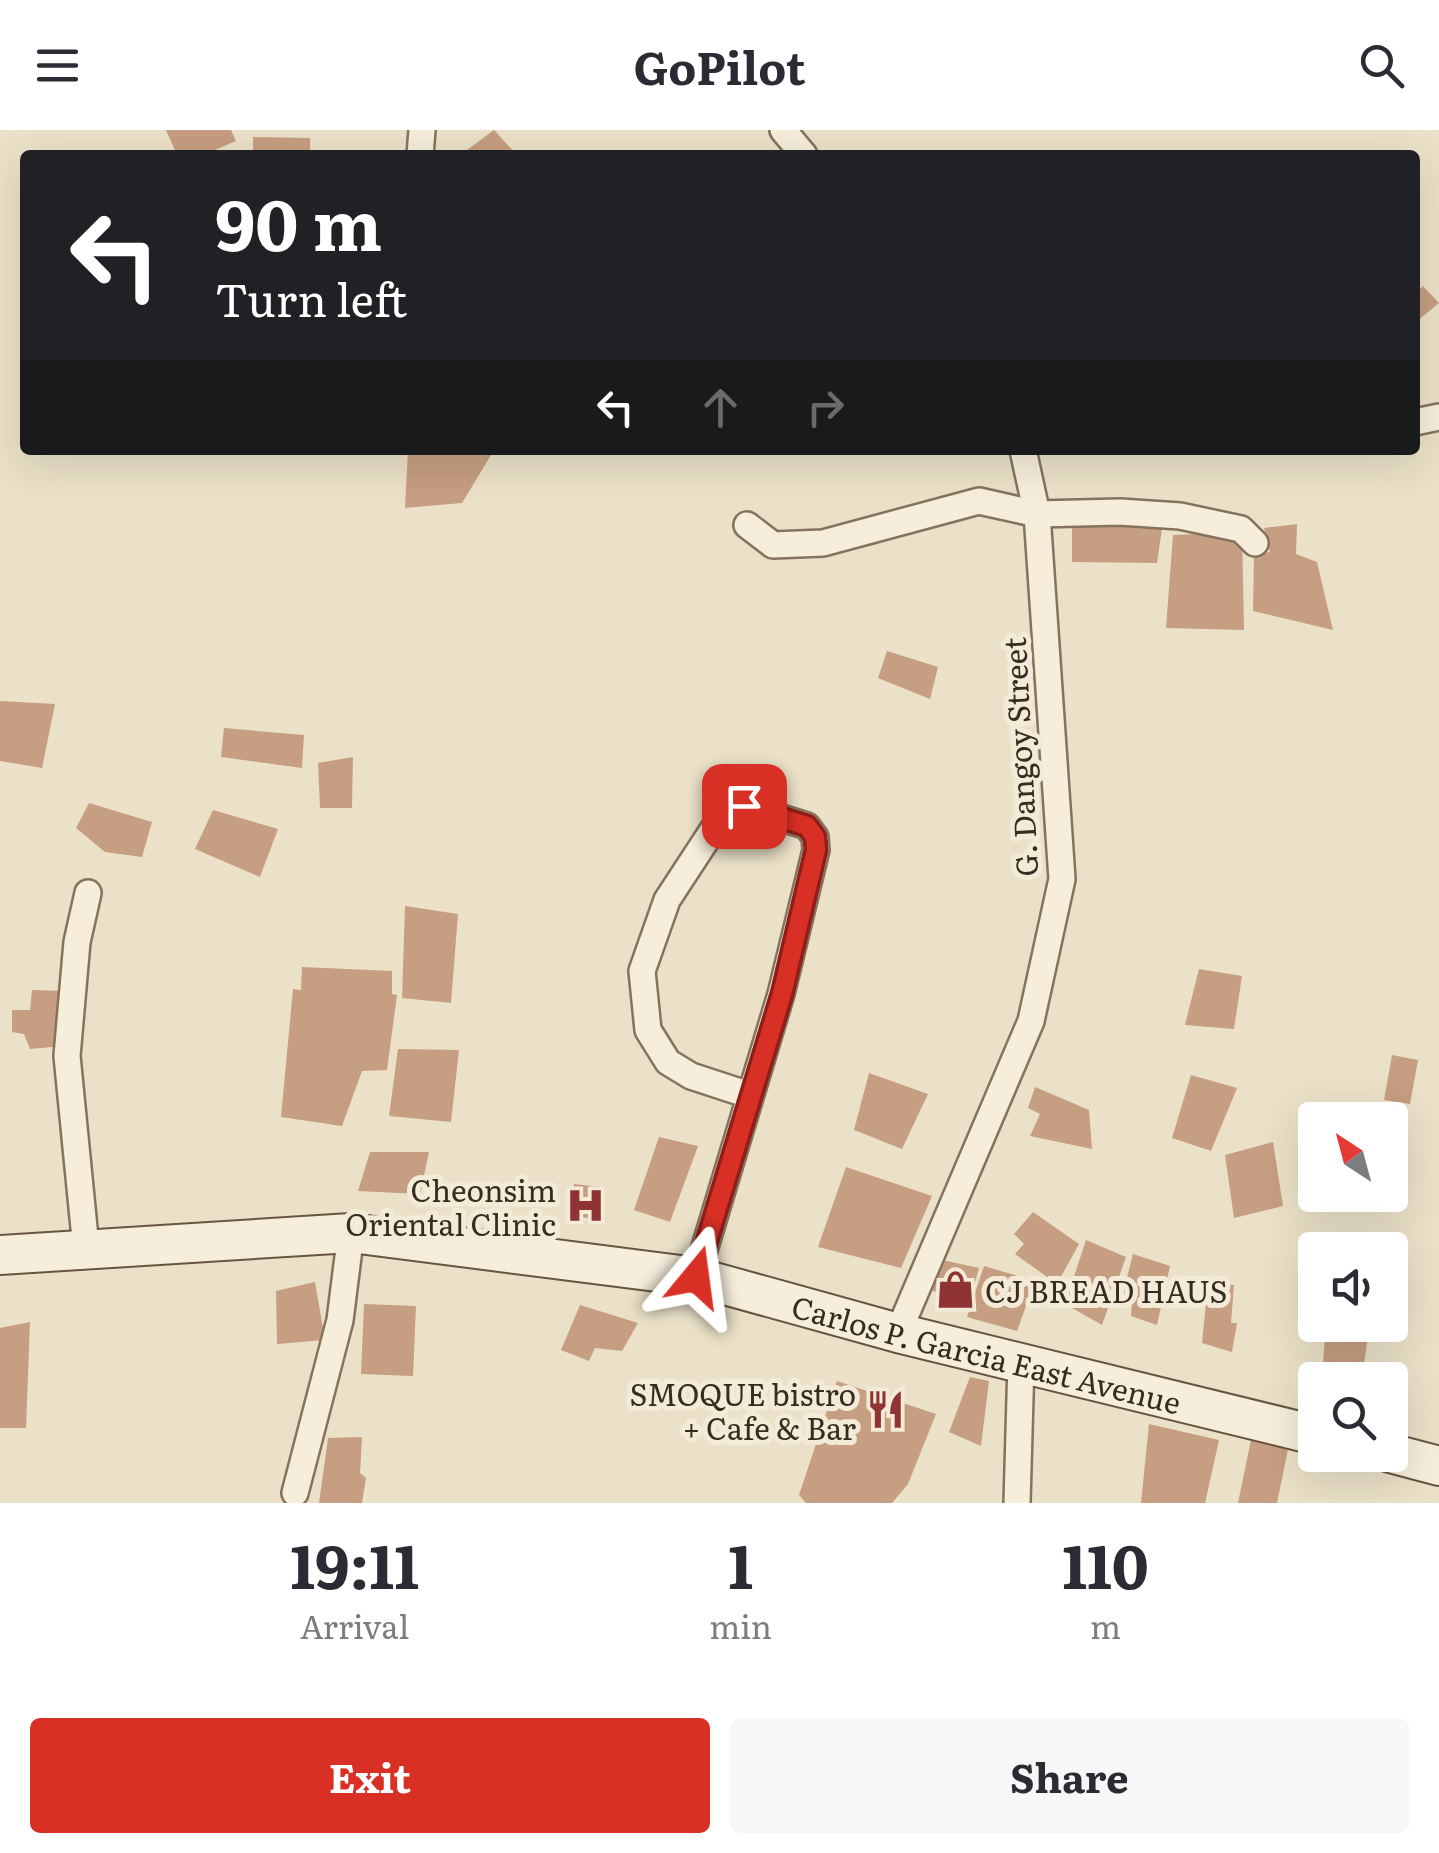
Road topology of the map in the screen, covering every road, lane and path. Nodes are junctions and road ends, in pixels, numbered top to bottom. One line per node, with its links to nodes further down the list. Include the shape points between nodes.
1 (783, 130): 2 (street)
2 (800, 150)
3 (1025, 455): 4 (street, G. Dangoy Street)
4 (1037, 514): 5 (street, via 978,501 794,544 774,544); 6 (street, via 1180,516 1241,529); 13 (street, G. Dangoy Street, via 1062,878 1030,1020)
5 (746, 525)
6 (1255, 544)
7 (88, 893): 10 (street, via 68,1056)
8 (749, 1095): 8 (street, via 782,994 816,850 807,826 744,806 722,816 667,900 642,971 648,1030 668,1062); 12 (street)
9 (351, 1233): 10 (main road, Carlos P. Garcia East Avenue); 12 (main road, Carlos P. Garcia East Avenue); 18 (street, via 340,1320)
10 (86, 1248): 11 (main road, Carlos P. Garcia East Avenue)
11 (0, 1255)
12 (696, 1277): 13 (main road, Carlos P. Garcia East Avenue)
13 (898, 1333): 14 (main road, Carlos P. Garcia East Avenue)
14 (1021, 1362): 15 (main road, Carlos P. Garcia East Avenue); 19 (street)
15 (1298, 1431)
16 (1408, 1458): 17 (main road)
17 (1439, 1466)
18 (295, 1493)
19 (1017, 1503)

